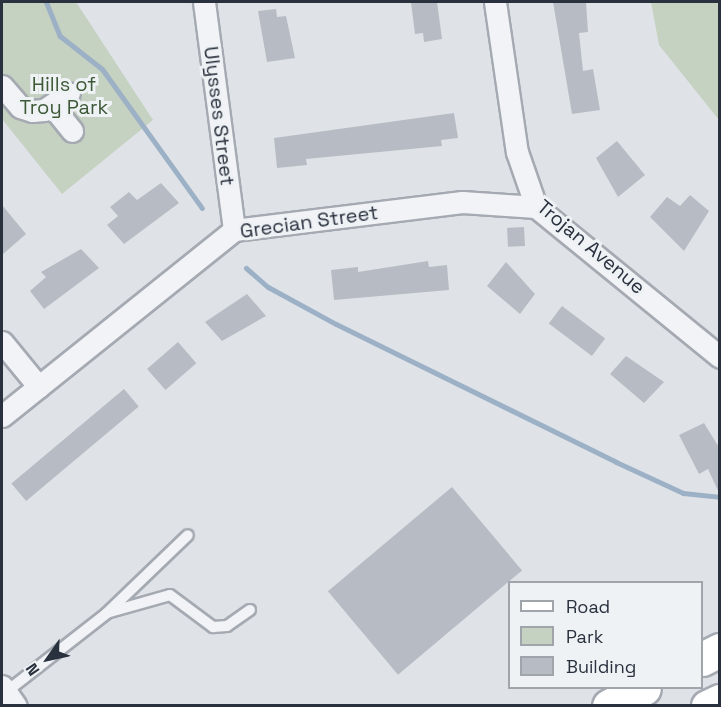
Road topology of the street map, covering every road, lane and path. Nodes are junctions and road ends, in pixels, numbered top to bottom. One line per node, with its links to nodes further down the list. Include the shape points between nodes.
1 (204, 2): 8 (street, Ulysses Street)
2 (495, 2): 7 (street, Trojan Avenue, via 517,152)
3 (2, 86): 5 (street, via 20,107 32,111)
4 (69, 93): 5 (street)
5 (52, 106): 6 (street)
6 (72, 132)
7 (536, 207): 8 (street, Grecian Street, via 462,202); 10 (street, Trojan Avenue)
8 (234, 230): 11 (street, Grecian Street)
9 (2, 342): 11 (street)
10 (720, 357)
11 (39, 387): 12 (street, Grecian Street)
12 (2, 417)
13 (188, 535): 15 (lane)
14 (250, 609): 15 (lane, via 227,626 213,627 170,595)
15 (107, 613): 19 (lane)
16 (720, 650): 17 (highway)
17 (703, 658)
18 (640, 689): 21 (highway)
19 (8, 694)
20 (720, 700): 22 (main road)
21 (609, 705)
22 (708, 705)

